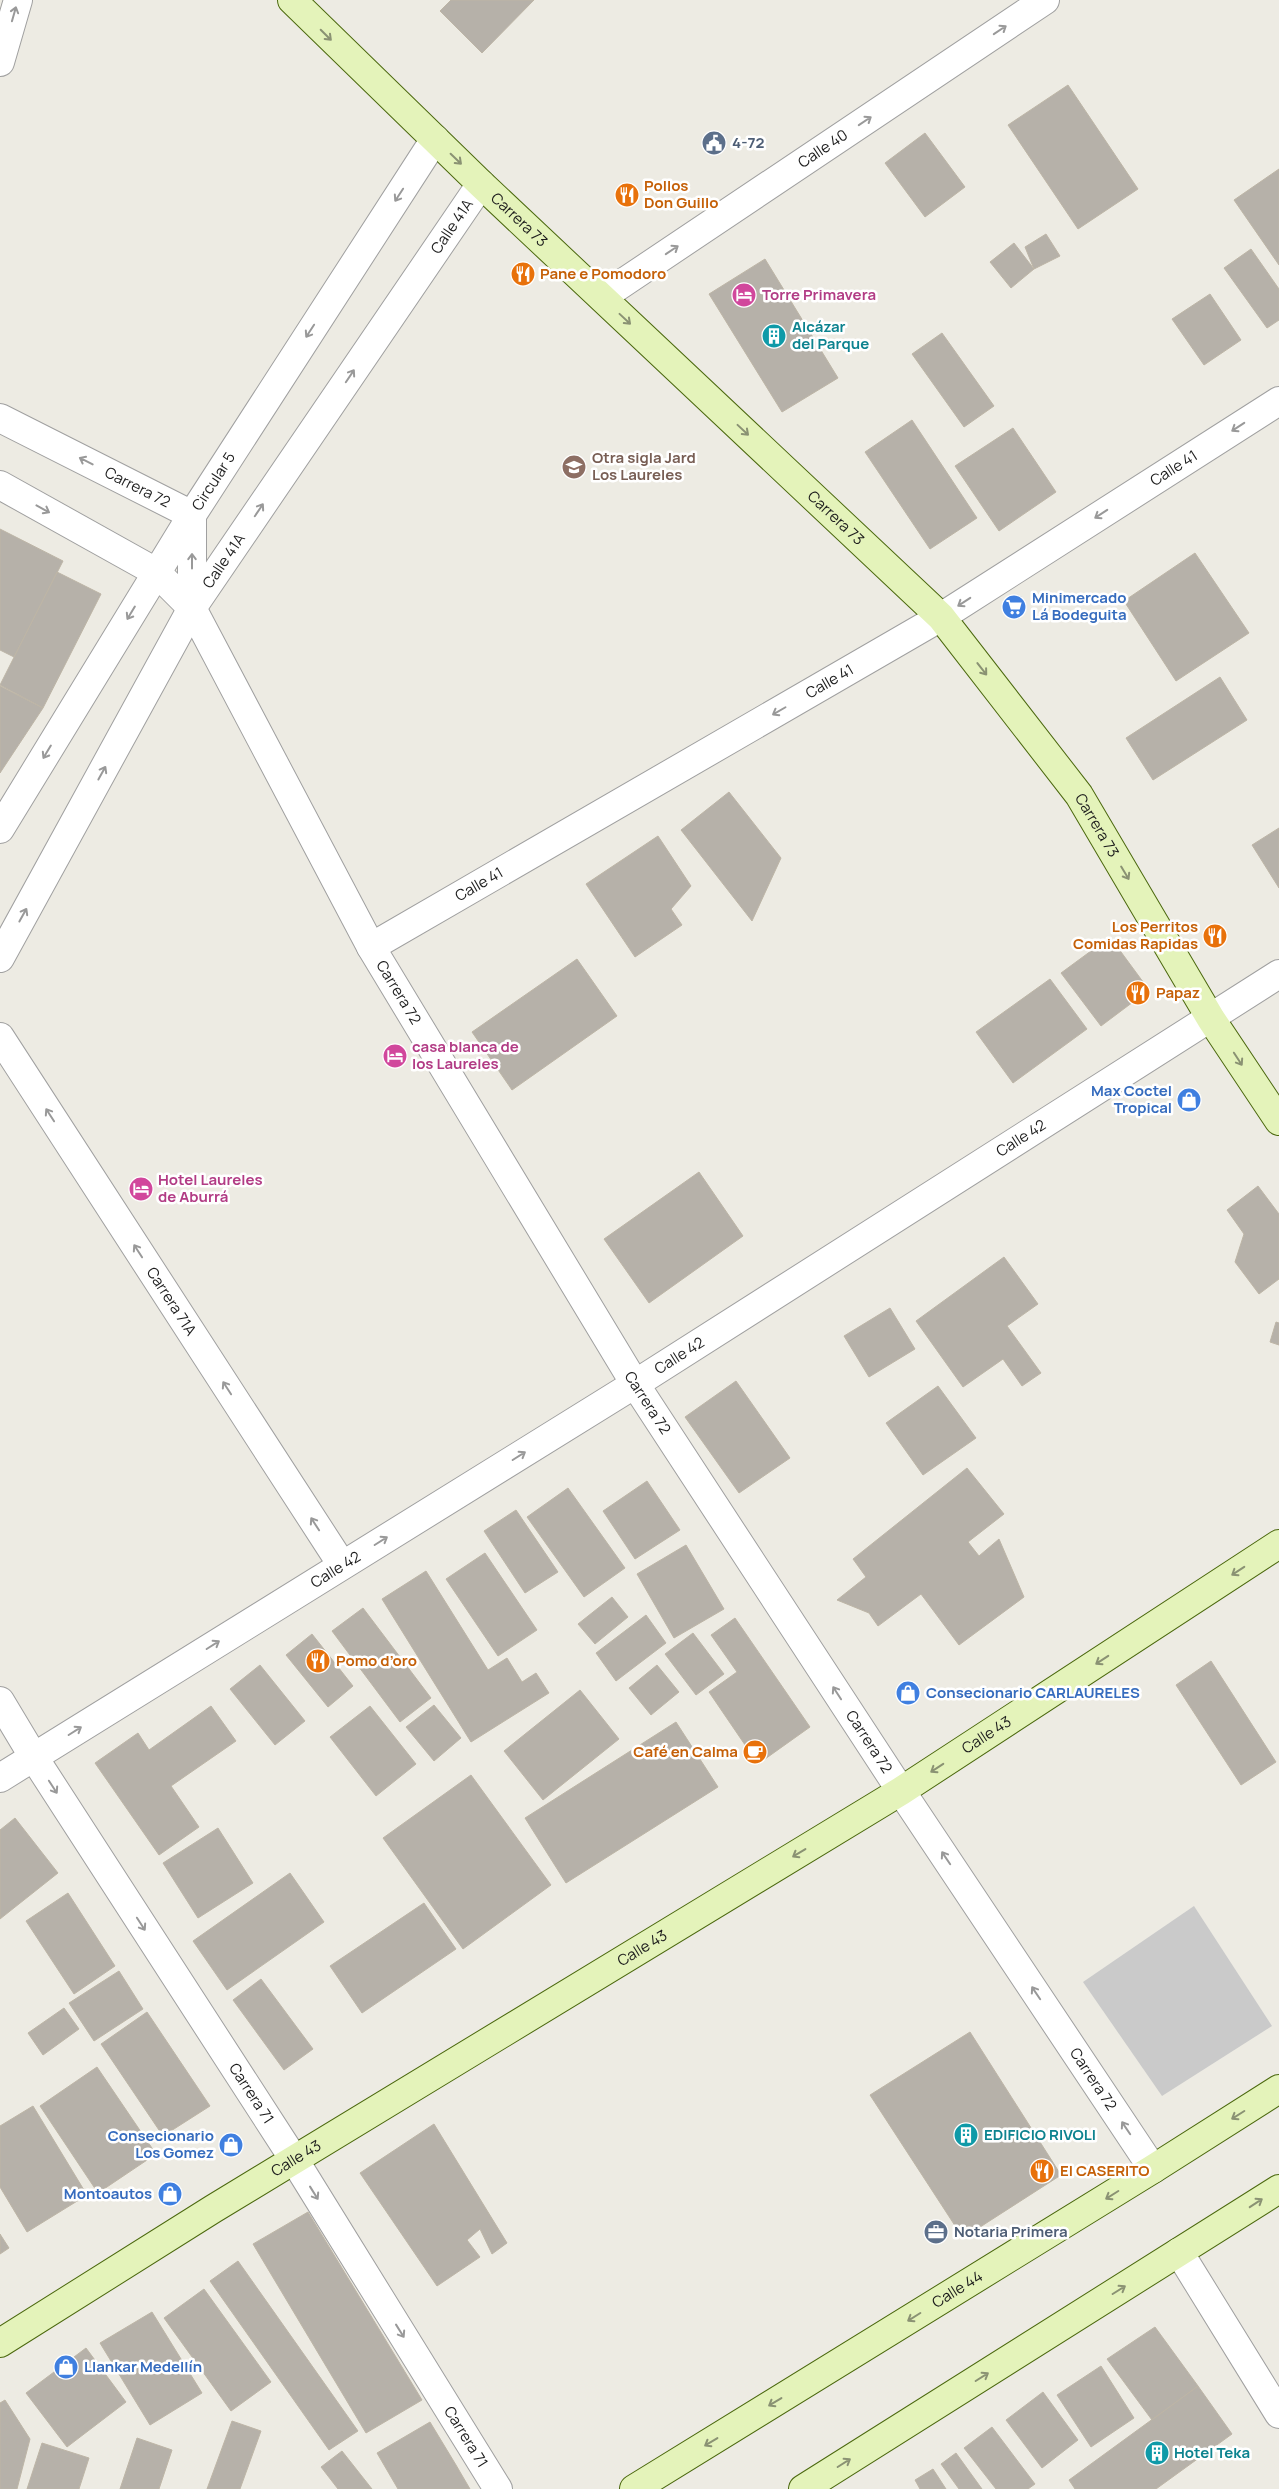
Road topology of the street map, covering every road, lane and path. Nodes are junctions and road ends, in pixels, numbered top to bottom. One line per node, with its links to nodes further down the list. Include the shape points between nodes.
1 (18, 0): 4 (street, one-way to 1)
2 (292, 0): 5 (street, Carrera 73, one-way to 5)
3 (1045, 0): 7 (street, Calle 40, one-way to 3)
4 (0, 62)
5 (435, 139): 6 (street, Carrera 73, one-way to 6); 11 (street, Circular 5, one-way to 11)
6 (481, 184): 7 (street, Carrera 73); 13 (street, Calle 41A, one-way to 6)
7 (602, 297): 14 (street, Carrera 73, one-way to 14)
8 (1279, 400): 14 (street, Calle 41, one-way to 14)
9 (0, 418): 11 (street, Carrera 72, one-way to 9)
10 (0, 485): 12 (street, Carrera 72, one-way to 12)
11 (192, 515): 12 (street, Circular 5); 13 (street, Carrera 72, one-way to 11)
12 (156, 572): 13 (street, Carrera 72); 15 (street, Circular 5, one-way to 15)
13 (192, 608): 16 (street, Carrera 72); 17 (street, Calle 41A, one-way to 13)
14 (941, 617): 16 (street, Calle 41, one-way to 16); 19 (street, Carrera 73, one-way to 19, via 1079,795)
15 (0, 828)
16 (371, 947): 22 (street, Carrera 72)
17 (0, 958)
18 (1279, 974): 19 (street, Calle 42)
19 (1211, 1019): 21 (street, Carrera 73, one-way to 21); 22 (street, Calle 42)
20 (0, 1037): 24 (street, Carrera 71A, one-way to 20)
21 (1279, 1121)
22 (635, 1384): 24 (street, Calle 42, one-way to 22); 28 (street, Carrera 72, one-way to 22)
23 (1279, 1544): 28 (street, Calle 43, one-way to 28)
24 (342, 1565): 26 (street, Calle 42, one-way to 24)
25 (0, 1701): 26 (street, Carrera 71)
26 (33, 1756): 27 (street, Calle 42); 30 (street, Carrera 71, one-way to 30)
27 (0, 1778)
28 (901, 1791): 30 (street, Calle 43, one-way to 30); 31 (street, Carrera 72, one-way to 28)
29 (1279, 2089): 31 (street, Calle 44, one-way to 31)
30 (295, 2161): 34 (street, Calle 43); 36 (street, Carrera 71, one-way to 36)
31 (1153, 2169): 37 (street, Calle 44, one-way to 37)
32 (1279, 2189): 33 (street, one-way to 32)
33 (1179, 2252): 35 (street); 38 (street, one-way to 33)
34 (0, 2343)
35 (1279, 2414)
36 (498, 2489)
37 (634, 2489)
38 (803, 2489)

